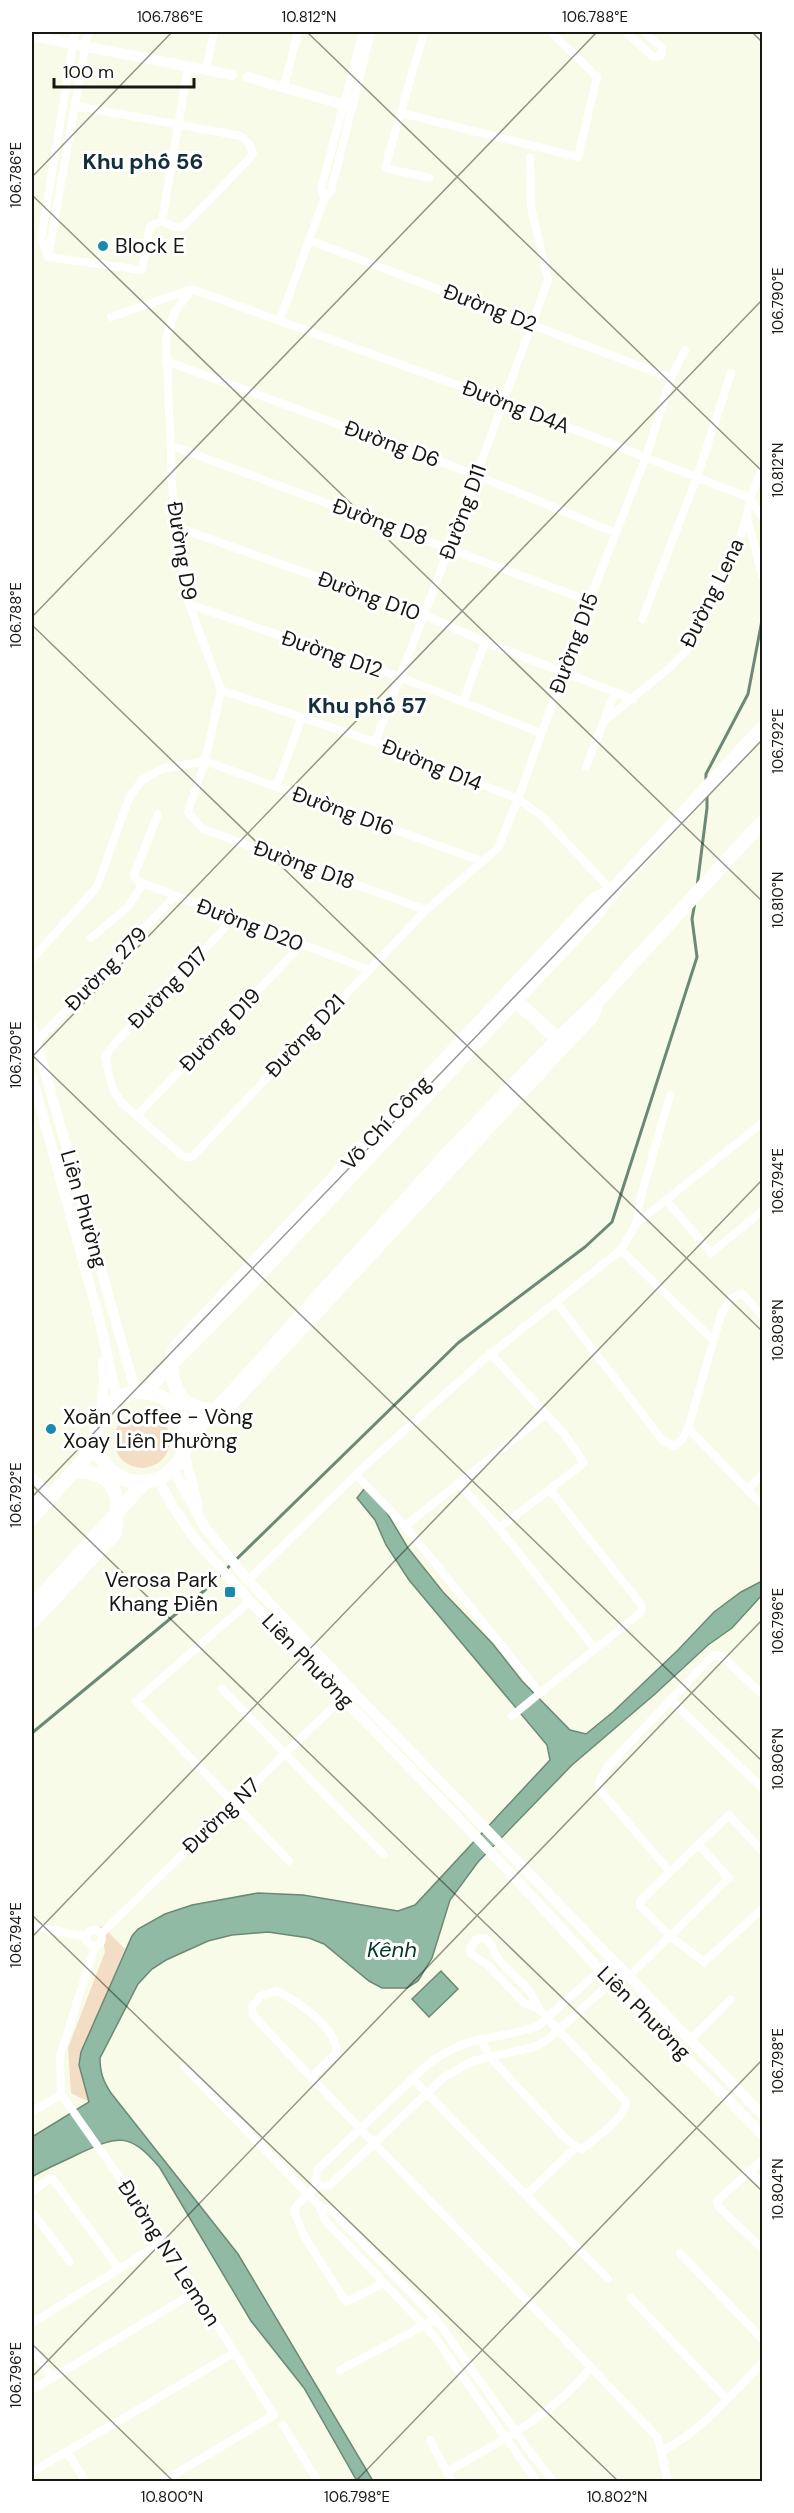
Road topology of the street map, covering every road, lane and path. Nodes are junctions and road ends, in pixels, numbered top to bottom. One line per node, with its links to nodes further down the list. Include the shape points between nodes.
1 (75, 32): 12 (street)
2 (88, 32): 13 (street)
3 (214, 32): 15 (street)
4 (298, 32): 18 (street)
5 (363, 32): 20 (street)
6 (371, 32): 20 (street)
7 (424, 32): 21 (street)
8 (551, 32): 21 (street, via 597,77 578,157)
9 (626, 32): 10 (street, via 653,57 661,56 662,48)
10 (644, 32)
11 (32, 36): 12 (street)
12 (73, 44): 13 (street); 27 (street, via 41,240)
13 (85, 45): 14 (street); 19 (street)
14 (188, 67): 15 (street); 22 (street)
15 (206, 69): 16 (street)
16 (232, 75)
17 (248, 77): 18 (street)
18 (284, 87): 20 (street)
19 (75, 106): 22 (street); 27 (street)
20 (349, 106): 26 (street, via 331,191)
21 (401, 113): 24 (street, via 385,168)
22 (179, 123): 25 (street); 25 (street, via 241,136 253,154 183,227 175,228)
23 (530, 157): 31 (street, Đường D11, via 531,207 548,280)
24 (430, 178)
25 (162, 221): 27 (street, via 150,226 142,270)
26 (309, 240): 30 (street); 31 (street, Đường D2)
27 (48, 257)
28 (192, 289): 29 (street); 30 (street, Đường D4A); 33 (street, Đường D9, via 174,312 166,339)
29 (111, 317)
30 (280, 320): 36 (street, Đường D4A)
31 (532, 324): 35 (street, Đường D2); 36 (street, Đường D11)
32 (685, 350): 35 (street, Đường D15)
33 (166, 361): 37 (street, Đường D9); 40 (street, Đường D6)
34 (731, 373): 41 (street)
35 (671, 378): 38 (street, Đường D15)
36 (504, 402): 38 (street, Đường D4A); 40 (street, Đường D11)
37 (170, 445): 45 (street, Đường D9); 47 (street, Đường D8)
38 (646, 457): 41 (street, Đường D4A); 46 (street, Đường D15)
39 (762, 469): 42 (street, Đường Lena)
40 (476, 475): 46 (street, Đường D6); 47 (street, Đường D11)
41 (697, 477): 42 (street, Đường D4A); 52 (street)
42 (750, 498): 43 (street, Đường Lena); 44 (street)
43 (747, 516): 48 (street); 58 (street, Đường Lena, via 692,645)
44 (762, 518)
45 (174, 526): 50 (street, Đường D9); 51 (street, Đường D10)
46 (616, 533): 49 (street, Đường D15)
47 (450, 547): 49 (street, Đường D8); 51 (street, Đường D11)
48 (761, 572)
49 (589, 601): 54 (street, Đường D15)
50 (189, 603): 55 (street, Đường D12); 56 (street, Đường D9)
51 (424, 615): 53 (street, Đường D10); 55 (street, Đường D11)
52 (642, 619)
53 (486, 642): 54 (street, Đường D10); 59 (street)
54 (562, 672): 57 (street, Đường D10); 63 (street, Đường D15)
55 (399, 677): 59 (street, Đường D12); 64 (street, Đường D11)
56 (221, 690): 60 (street, Đường D14); 65 (street)
57 (615, 692): 58 (street, Đường D10); 61 (street)
58 (633, 699): 61 (street, Đường Lena)
59 (463, 702): 63 (street, Đường D12)
60 (302, 717): 64 (street, Đường D14); 67 (street)
61 (603, 722): 66 (street)
62 (762, 728): 73 (main road, Võ Chí Công)
63 (541, 733): 68 (street, Đường D15)
64 (375, 742): 68 (street, Đường D14)
65 (205, 760): 67 (street, Đường D16); 75 (street, Đường D18, via 188,812 203,829); 79 (street, via 161,769 142,780 129,798 97,887)
66 (586, 767)
67 (276, 787): 71 (street, Đường D16)
68 (518, 799): 71 (street, Đường D15, via 498,848); 73 (street, Đường D14, via 542,816)
69 (158, 814): 72 (street, Đường D20, via 134,879)
70 (762, 822): 82 (main road)
71 (481, 861): 75 (street, Đường D15)
72 (142, 885): 74 (street, Đường D20); 77 (street, via 128,907)
73 (612, 891): 81 (main road, Võ Chí Công, via 593,918); 99 (main road, Võ Chí Công, via 587,907 175,1348)
74 (175, 896): 76 (street, Đường D20); 85 (street, Đường 279)
75 (426, 910): 80 (street, Đường D21)
76 (231, 917): 78 (street, Đường D20); 88 (street, Đường D17, via 105,1057 113,1090)
77 (91, 938)
78 (299, 943): 80 (street, Đường D20); 88 (street, Đường D19, via 292,955)
79 (32, 959)
80 (367, 969): 88 (street, Đường D21, via 192,1157 184,1157)
81 (515, 1000): 84 (main road); 99 (main road, Võ Chí Công)
82 (597, 1002): 84 (main road); 102 (main road, via 592,1016 302,1328 230,1405)
83 (32, 1026): 85 (street, Liên Phường)
84 (558, 1039): 102 (main road, via 449,1152)
85 (36, 1051): 100 (street, Liên Phường)
86 (32, 1077): 96 (street, Liên Phường)
87 (670, 1095): 92 (street)
88 (137, 1115)
89 (762, 1123): 90 (street)
90 (667, 1201): 91 (street, via 711,1253); 92 (street)
91 (762, 1211)
92 (636, 1224): 93 (street)
93 (621, 1250): 94 (street); 97 (street)
94 (556, 1302): 98 (street); 105 (street, via 663,1441 678,1444)
95 (762, 1316): 97 (street, via 743,1294 736,1294 721,1315)
96 (100, 1322): 101 (street, Liên Phường); 104 (street, via 104,1384)
97 (714, 1340): 105 (street)
98 (490, 1353): 103 (street); 110 (street)
99 (171, 1365): 100 (main road, Võ Chí Công); 102 (main road, via 173,1385 183,1400 195,1408)
100 (143, 1390): 101 (main road); 106 (main road, via 174,1407)
101 (117, 1399): 104 (main road)
102 (215, 1411): 106 (main road)
103 (546, 1414): 113 (street); 116 (street, via 584,1463)
104 (100, 1419): 107 (main road)
105 (688, 1428): 115 (street)
106 (189, 1440): 108 (main road); 123 (street, via 196,1502)
107 (93, 1449): 109 (main road); 114 (main road, via 110,1478 122,1487)
108 (173, 1470): 114 (main road); 123 (street, Liên Phường)
109 (74, 1471): 117 (main road); 120 (main road, via 92,1472 108,1481 115,1489)
110 (356, 1475): 122 (street); 125 (street)
111 (762, 1475): 115 (street)
112 (32, 1476): 117 (street)
113 (459, 1484): 122 (street); 124 (street)
114 (146, 1485): 120 (main road); 126 (street, Liên Phường)
115 (748, 1489): 118 (street)
116 (550, 1490): 124 (street); 129 (street, via 642,1608)
117 (51, 1495): 119 (main road, via 38,1499); 121 (main road)
118 (762, 1505)
119 (32, 1506)
120 (117, 1513): 127 (main road); 128 (main road, via 116,1533)
121 (32, 1518)
122 (405, 1526): 131 (street)
123 (205, 1528): 125 (street, Liên Phường)
124 (498, 1528): 129 (street)
125 (249, 1580): 150 (street, Liên Phường)
126 (250, 1601): 133 (street, Liên Phường); 138 (street, via 136,1701)
127 (32, 1606)
128 (32, 1622)
129 (595, 1649): 131 (street)
130 (222, 1689): 136 (street)
131 (539, 1694): 135 (street)
132 (762, 1694): 134 (street, via 717,1654)
133 (342, 1698): 136 (street, Đường N7); 151 (street, Liên Phường)
134 (671, 1700): 137 (street); 143 (street, via 608,1766 598,1786)
135 (516, 1713)
136 (286, 1753): 138 (street, Đường N7); 141 (street)
137 (762, 1788)
138 (233, 1804): 142 (street); 146 (street, Đường N7)
139 (699, 1845): 140 (street, via 729,1815); 143 (street); 147 (street, via 729,1878)
140 (762, 1851)
141 (384, 1855)
142 (289, 1861)
143 (670, 1872): 147 (street, via 639,1903)
144 (762, 1909): 147 (street, via 704,1962)
145 (32, 1926): 148 (street)
146 (101, 1934): 148 (street, via 92,1931); 149 (street, via 101,1943)
147 (670, 1936): 152 (street)
148 (87, 1937): 149 (street)
149 (95, 1946): 165 (street, via 60,2056)
150 (612, 1959): 151 (street); 152 (street, Liên Phường)
151 (600, 1970): 153 (street, Liên Phường); 156 (street)
152 (626, 1974): 153 (street); 159 (street, Liên Phường)
153 (612, 1983): 157 (street); 169 (street, Liên Phường)
154 (731, 1999): 159 (street)
155 (538, 2008): 155 (street, via 534,1995 496,1957 494,1946 485,1938 476,1941 471,1954 488,1965 524,2003); 156 (street)
156 (547, 2019): 157 (street); 158 (street, via 526,2031)
157 (560, 2031): 160 (street, via 534,2047); 171 (street, via 627,2105 599,2137 582,2149)
158 (480, 2039): 160 (street); 163 (street, via 446,2051)
159 (691, 2039): 167 (street, Liên Phường)
160 (489, 2056): 164 (street, via 457,2068); 171 (street)
161 (185, 2067): 177 (street)
162 (311, 2077): 162 (street, via 253,2015 252,2007 260,1996 277,1991 301,2003 331,2034 336,2054); 168 (street)
163 (412, 2078): 164 (street); 168 (street)
164 (426, 2092): 170 (street); 178 (street)
165 (61, 2094): 166 (street); 181 (street, Đường N7 Lemon)
166 (32, 2112)
167 (762, 2114)
168 (360, 2128): 170 (street); 175 (street, via 317,2170)
169 (762, 2134)
170 (374, 2143): 175 (street, via 330,2185); 197 (street)
171 (576, 2147): 178 (street)
172 (762, 2160): 173 (street)
173 (749, 2171): 174 (street); 182 (street, via 717,2202)
174 (762, 2184)
175 (316, 2186): 177 (street)
176 (32, 2192): 185 (street, via 53,2179)
177 (307, 2194): 179 (street); 187 (street, via 294,2211 296,2220 346,2302)
178 (526, 2195): 186 (street)
179 (320, 2207): 187 (street, via 324,2219); 190 (street, via 331,2210)
180 (32, 2212): 184 (street)
181 (164, 2241): 185 (street); 188 (street, Đường N7 Lemon)
182 (762, 2249)
183 (680, 2253): 193 (street)
184 (70, 2262)
185 (119, 2269): 191 (street)
186 (608, 2279)
187 (384, 2283): 192 (street)
188 (195, 2292): 195 (street, Đường N7 Lemon); 199 (street)
189 (630, 2298): 201 (street)
190 (436, 2319): 192 (street); 203 (street)
191 (32, 2323)
192 (425, 2326): 198 (street); 204 (street)
193 (762, 2339)
194 (32, 2348): 199 (street)
195 (234, 2353): 207 (street); 211 (street, Đường N7 Lemon, via 273,2415)
196 (762, 2363): 201 (street)
197 (591, 2367): 203 (street, via 563,2399); 206 (street, via 653,2432)
198 (340, 2370)
199 (51, 2377): 200 (street)
200 (32, 2390)
201 (726, 2398): 206 (street, via 677,2444)
202 (283, 2425): 212 (street)
203 (516, 2432): 204 (street); 215 (street)
204 (505, 2438): 209 (street); 214 (street)
205 (430, 2440): 209 (street)
206 (662, 2451): 216 (street)
207 (67, 2452): 208 (street); 210 (street)
208 (32, 2472)
209 (447, 2472): 213 (street)
210 (86, 2481)
211 (162, 2481)
212 (318, 2481)
213 (452, 2481)
214 (537, 2481)
215 (554, 2481)
216 (668, 2481)

